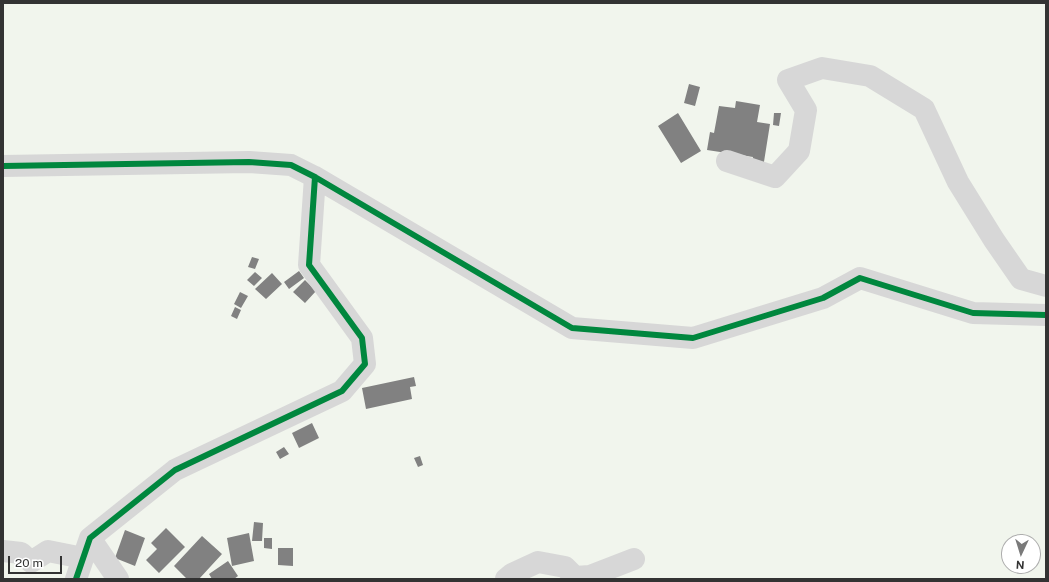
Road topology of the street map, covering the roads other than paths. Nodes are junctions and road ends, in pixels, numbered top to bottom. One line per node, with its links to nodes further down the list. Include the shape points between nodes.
1 (727, 161): 4 (street, via 775,177 800,151 806,110 788,80 822,68 870,76 924,109 958,182 999,246 1022,279)
2 (3, 166): 3 (street, via 249,162 291,165)
3 (315, 177): 5 (street, via 572,328 693,338 823,298 860,278 973,313); 6 (street, via 309,265 362,338 364,364 342,391 175,470)
4 (1046, 286)
5 (1046, 315)
6 (86, 548): 7 (street, via 48,551 31,562 21,553); 9 (street); 10 (street)
7 (3, 551)
8 (634, 559): 11 (street, via 590,576 575,578 565,567 538,562)
9 (76, 579)
10 (118, 579)
11 (506, 579)

